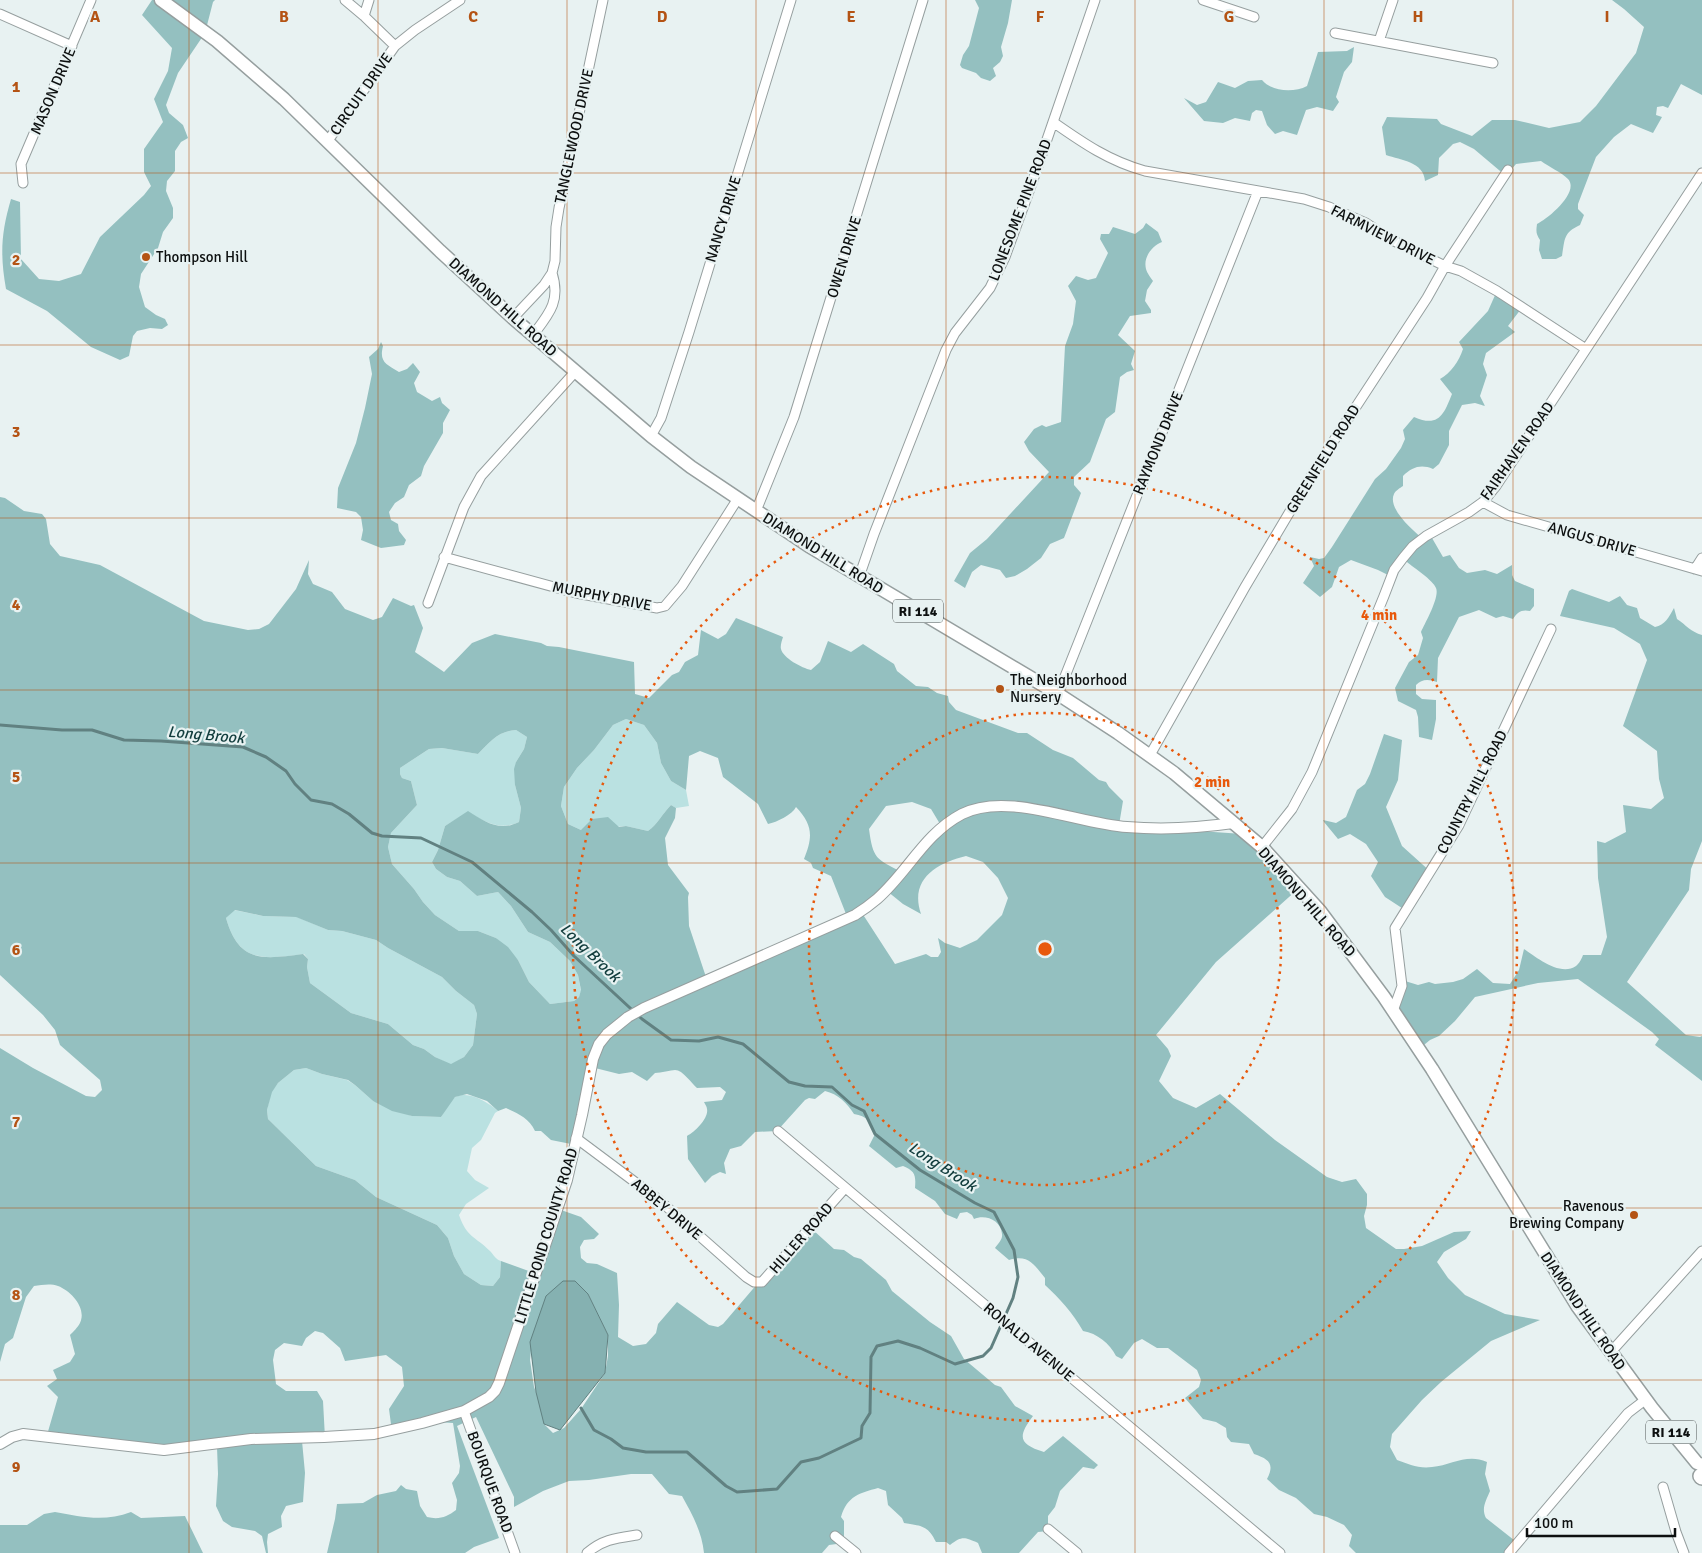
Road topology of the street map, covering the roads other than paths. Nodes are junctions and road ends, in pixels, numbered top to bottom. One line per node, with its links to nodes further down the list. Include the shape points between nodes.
1 (91, 0): 17 (street, MASON DRIVE)
2 (161, 0): 21 (main road, DIAMOND HILL ROAD / RI 114, via 217,41 284,99)
3 (345, 0): 13 (street, CIRCUIT DRIVE)
4 (369, 0): 13 (street)
5 (460, 0): 18 (street, CIRCUIT DRIVE)
6 (604, 0): 27 (street, TANGLEWOOD DRIVE, via 558,208)
7 (791, 0): 32 (street, NANCY DRIVE, via 689,332 661,418)
8 (923, 0): 35 (street, OWEN DRIVE, via 794,417)
9 (1095, 0): 20 (street, LONESOME PINE ROAD)
10 (1203, 0): 14 (street)
11 (1393, 0): 16 (street)
12 (0, 14): 17 (street)
13 (364, 16): 18 (street, CIRCUIT DRIVE)
14 (1254, 17)
15 (1335, 33): 16 (street)
16 (1379, 41): 19 (street)
17 (72, 46): 24 (street, MASON DRIVE, via 21,164)
18 (395, 46): 21 (street, CIRCUIT DRIVE)
19 (1493, 63)
20 (1053, 122): 25 (street, FARMVIEW DRIVE, via 1107,157 1131,167); 39 (street, LONESOME PINE ROAD, via 998,274 955,334 937,371)
21 (327, 142): 28 (main road, DIAMOND HILL ROAD / RI 114)
22 (1508, 170): 26 (street, GREENFIELD ROAD)
23 (1702, 173): 30 (street, FAIRHAVEN ROAD)
24 (23, 183)
25 (1258, 192): 26 (street, FARMVIEW DRIVE, via 1304,199 1329,207 1366,223 1392,240); 42 (street, RAYMOND DRIVE)
26 (1445, 266): 30 (street, FARMVIEW DRIVE, via 1497,291); 43 (street, GREENFIELD ROAD, via 1289,513)
27 (552, 273): 28 (street, TANGLEWOOD DRIVE); 29 (street, TANGLEWOOD DRIVE, via 556,286 553,308)
28 (513, 318): 29 (main road, DIAMOND HILL ROAD / RI 114)
29 (534, 336): 31 (main road, DIAMOND HILL ROAD / RI 114)
30 (1586, 349): 34 (street, FAIRHAVEN ROAD)
31 (575, 372): 32 (main road, DIAMOND HILL ROAD / RI 114); 36 (street, via 481,476 464,507)
32 (651, 436): 33 (main road, DIAMOND HILL ROAD / RI 114)
33 (737, 500): 35 (main road, DIAMOND HILL ROAD / RI 114); 36 (street, MURPHY DRIVE, via 682,586 665,606 657,608 576,593)
34 (1483, 502): 38 (street, ANGUS DRIVE, via 1507,515); 45 (street, FAIRHAVEN ROAD, via 1426,536 1413,546 1394,570 1312,772 1292,809)
35 (756, 511): 39 (main road, DIAMOND HILL ROAD / RI 114)
36 (444, 557): 40 (street)
37 (1702, 558): 38 (street)
38 (1699, 570)
39 (860, 577): 42 (main road, DIAMOND HILL ROAD / RI 114)
40 (428, 603)
41 (1551, 629): 46 (street, COUNTRY HILL ROAD, via 1458,825 1395,928 1402,986)
42 (1058, 694): 43 (main road, DIAMOND HILL ROAD / RI 114)
43 (1150, 755): 44 (main road, DIAMOND HILL ROAD / RI 114)
44 (1233, 823): 45 (main road, DIAMOND HILL ROAD / RI 114); 48 (street, LITTLE POND COUNTY ROAD, via 1169,829 1125,827 1019,807 970,810 937,831 889,887 862,911 644,1008 616,1025 599,1044 593,1059)
45 (1262, 847): 46 (main road, DIAMOND HILL ROAD / RI 114, via 1320,911)
46 (1393, 1011): 52 (main road, DIAMOND HILL ROAD / RI 114, via 1568,1292)
47 (778, 1131): 49 (street, RONALD AVENUE)
48 (576, 1138): 51 (street, ABBEY DRIVE, via 659,1200); 54 (street, LITTLE POND COUNTY ROAD, via 567,1180 499,1383 489,1397)
49 (845, 1188): 51 (street, HILLER ROAD, via 770,1274 762,1282); 65 (street, RONALD AVENUE)
50 (1702, 1251): 52 (street)
51 (754, 1282)
52 (1610, 1353): 53 (main road, DIAMOND HILL ROAD / RI 114)
53 (1646, 1400): 56 (main road, DIAMOND HILL ROAD / RI 114); 66 (street, via 1628,1413)
54 (464, 1411): 55 (street, LITTLE POND COUNTY ROAD, via 374,1434 251,1438 164,1450 23,1434); 61 (street, BOURQUE ROAD)
55 (0, 1444)
56 (1701, 1472)
57 (1663, 1487): 67 (street)
58 (1048, 1529): 64 (street)
59 (637, 1535): 62 (street, via 607,1540)
60 (835, 1536): 63 (street)
61 (515, 1553)
62 (587, 1553)
63 (856, 1553)
64 (1077, 1553)
65 (1280, 1553)
66 (1509, 1553)
67 (1684, 1553)

